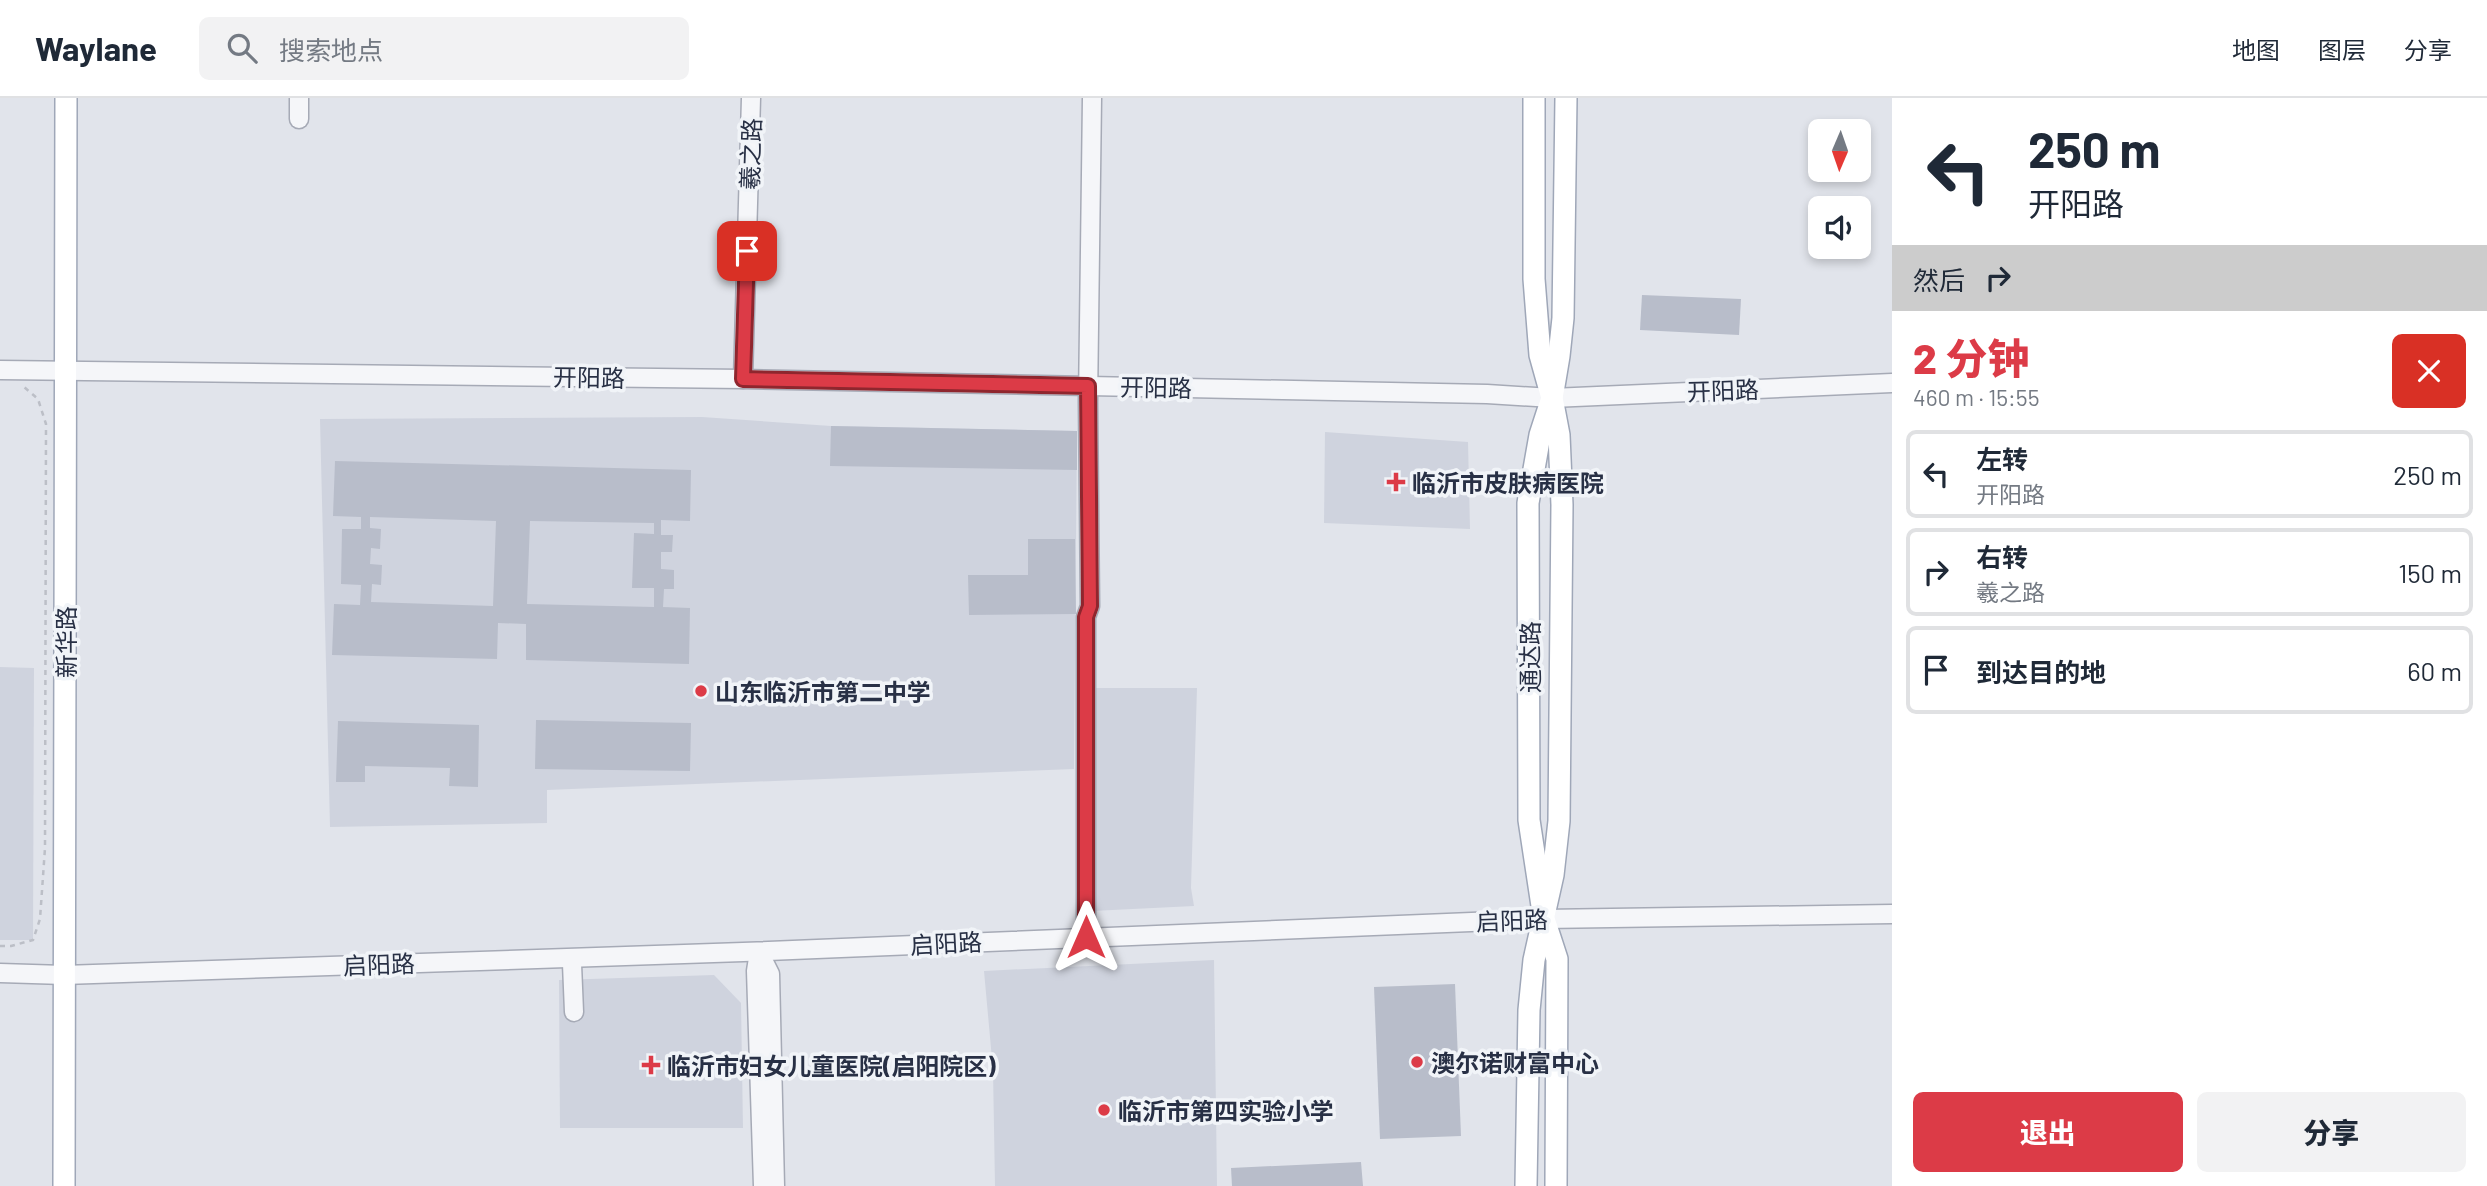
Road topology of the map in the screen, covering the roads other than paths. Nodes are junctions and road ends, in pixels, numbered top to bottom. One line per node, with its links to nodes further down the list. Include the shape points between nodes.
1 (66, 98): 9 (main road, 新华路)
2 (299, 98): 7 (street)
3 (751, 98): 10 (street, 羲之路)
4 (1092, 98): 12 (street)
5 (1534, 98): 13 (main road, 通达路, via 1534,279 1540,355)
6 (1566, 98): 13 (main road, 通达路, via 1563,318)
7 (299, 119)
8 (0, 370): 9 (street, 开阳路)
9 (66, 372): 10 (street, 开阳路); 20 (main road, 新华路)
10 (743, 379): 12 (street, 开阳路)
11 (1892, 383): 13 (street, 开阳路)
12 (1088, 386): 13 (street, 开阳路); 16 (street)
13 (1552, 398): 15 (main road, 通达路, via 1559,435 1562,505 1559,821); 15 (main road, 通达路, via 1528,503 1529,820)
14 (1892, 914): 15 (street, 启阳路)
15 (1544, 919): 16 (street, 启阳路); 25 (main road, 通达路, via 1529,1010); 26 (main road, 通达路, via 1556,959)
16 (1086, 937): 17 (street, 启阳路)
17 (759, 951): 18 (street, 启阳路); 23 (street); 24 (street, via 770,974)
18 (566, 961): 20 (street, 启阳路); 21 (street)
19 (0, 974): 20 (street, 启阳路)
20 (64, 975): 22 (main road, 新华路)
21 (574, 1012)
22 (64, 1186)
23 (763, 1186)
24 (775, 1186)
25 (1526, 1186)
26 (1556, 1186)

